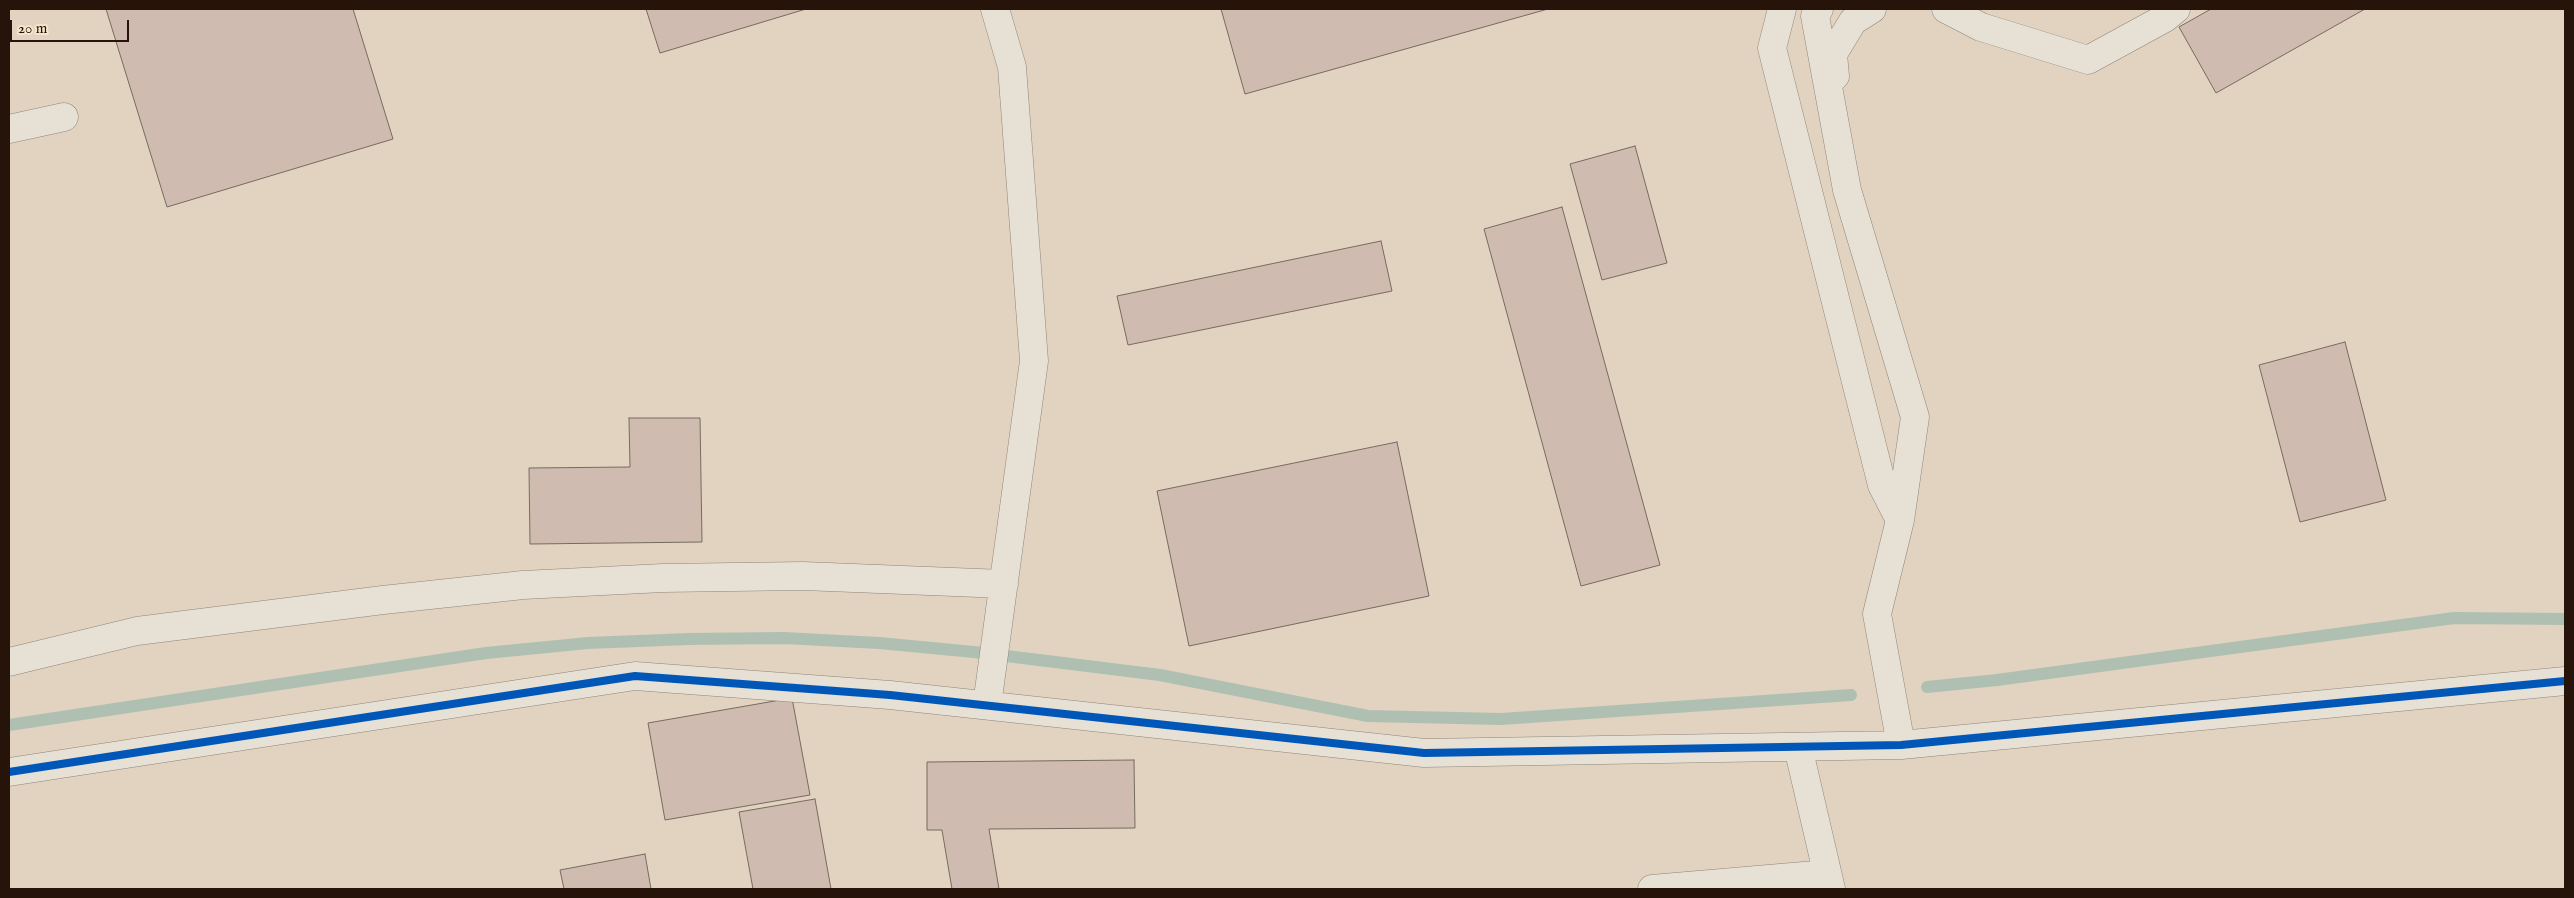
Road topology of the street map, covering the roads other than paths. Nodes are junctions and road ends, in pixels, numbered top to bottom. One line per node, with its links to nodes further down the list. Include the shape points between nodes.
1 (995, 9): 11 (street, via 1012,66 1034,361)
2 (1782, 9): 10 (street, via 1772,48 1882,485)
3 (1819, 9): 9 (street, via 1815,16)
4 (1872, 9): 9 (street, via 1852,21 1833,54)
5 (1946, 9): 6 (street, via 1981,27 2088,60)
6 (2176, 9)
7 (64, 117): 8 (street)
8 (9, 129)
9 (1847, 190): 10 (street, via 1915,418)
10 (1900, 520): 15 (street, via 1877,614)
11 (1004, 584): 12 (street, via 804,576 663,578 523,585 137,631); 14 (street)
12 (9, 662)
13 (2565, 681): 15 (street)
14 (987, 705): 16 (street, via 1424,753); 17 (street, via 635,676)
15 (1901, 745): 16 (street)
16 (1798, 747): 18 (street)
17 (9, 772)
18 (1829, 882): 19 (street)
19 (1652, 889)

